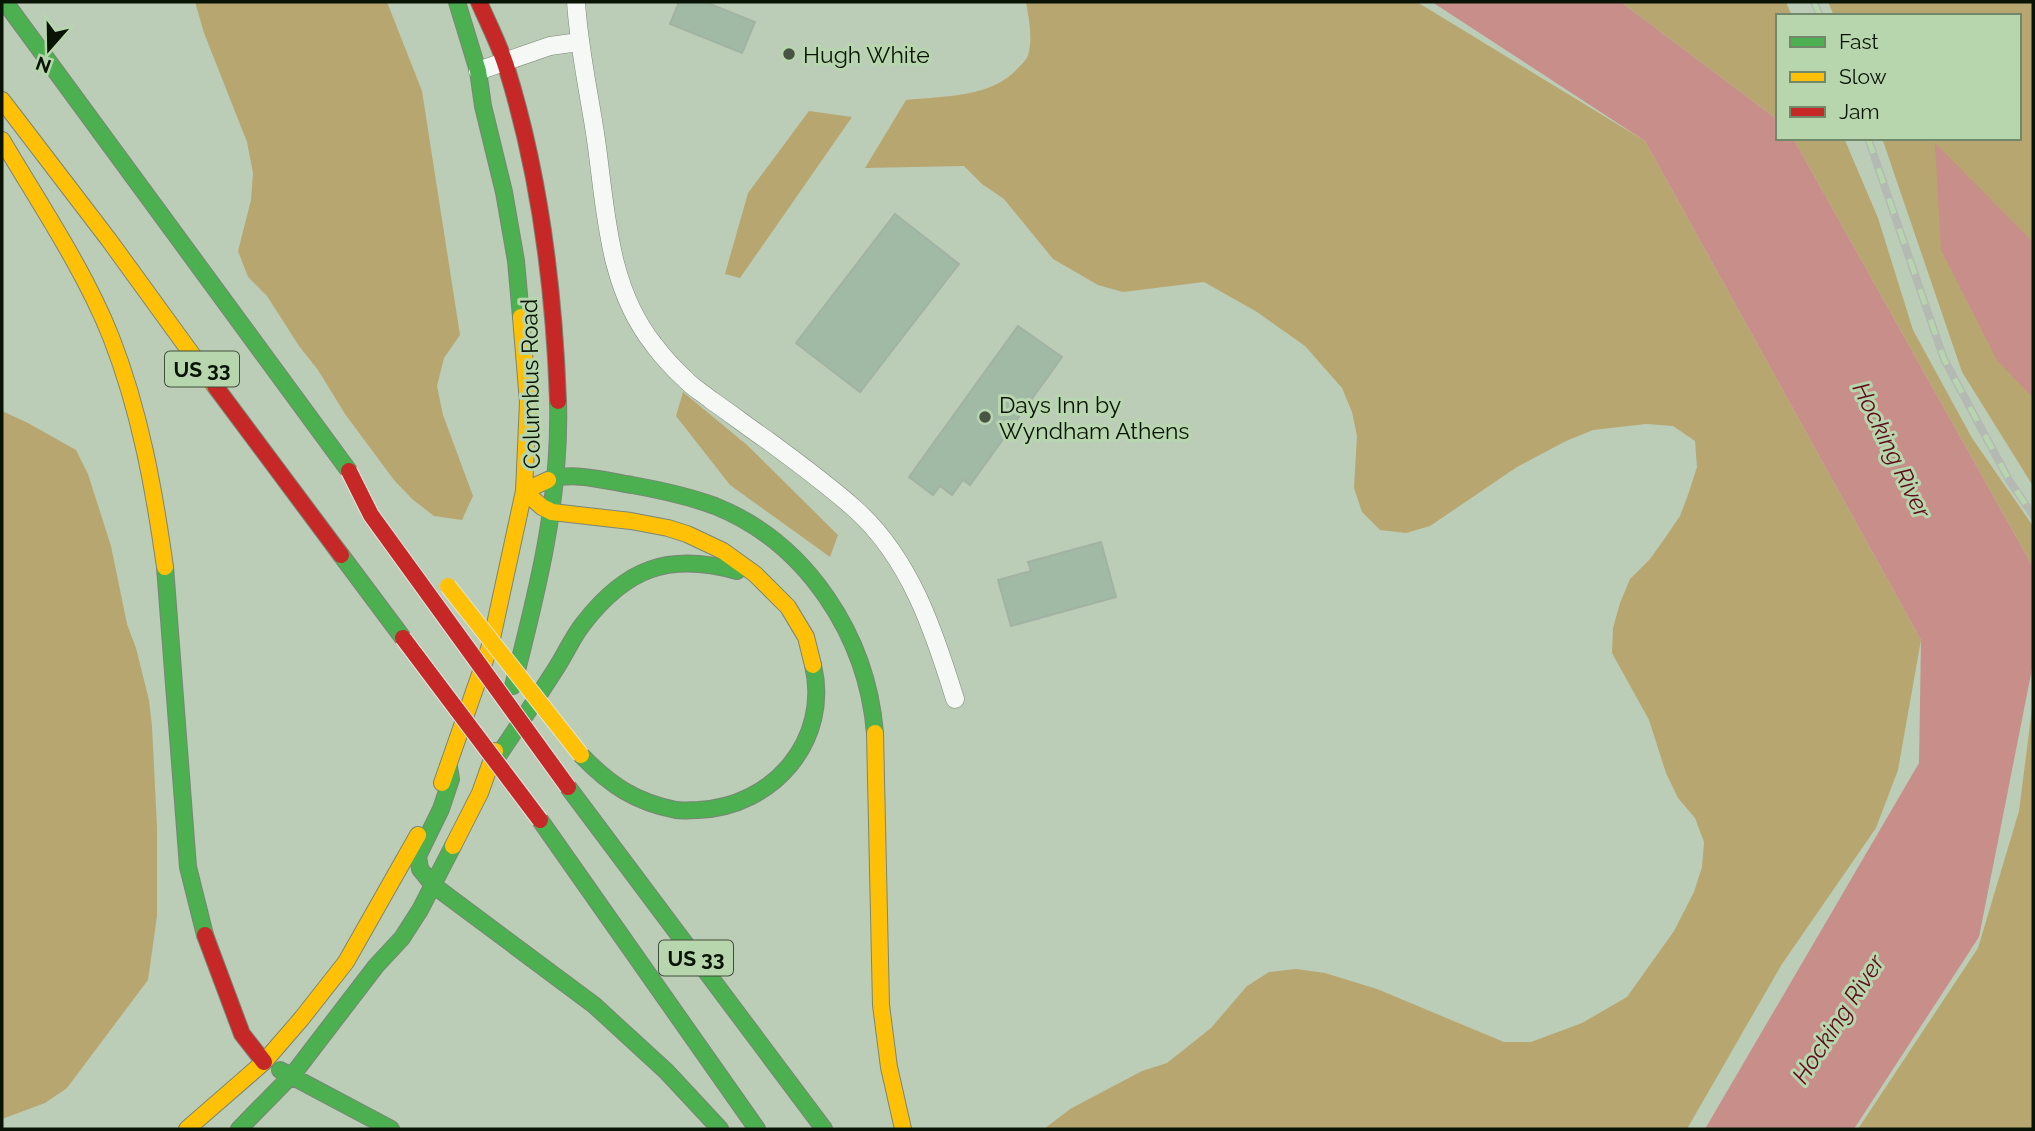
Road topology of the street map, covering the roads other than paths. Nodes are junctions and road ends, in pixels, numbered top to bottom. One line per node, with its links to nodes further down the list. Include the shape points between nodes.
1 (5, 2): 10 (main road, US 33)
2 (457, 2): 7 (main road, Columbus Road)
3 (479, 2): 6 (main road, Columbus Road)
4 (576, 2): 5 (street)
5 (579, 42): 6 (street, via 550,46); 17 (street, via 606,218 626,298 652,343 687,382 806,469 871,525 922,604)
6 (505, 63): 7 (street); 11 (main road, Columbus Road, via 534,171 548,258 555,332)
7 (478, 71): 12 (main road, Columbus Road, via 516,261 528,402)
8 (2, 100): 27 (main road, US 33, bridge, via 540,820)
9 (2, 140): 21 (main road, via 84,280 111,337 135,410 155,495 167,580 188,867 204,934 232,1010 242,1034)
10 (349, 471): 13 (main road); 28 (main road, US 33, bridge, via 371,515)
11 (556, 477): 12 (main road); 14 (main road, Columbus Road); 29 (main road, via 668,492 727,512 785,551 839,615 867,684 875,745 881,1006)
12 (524, 491): 14 (main road); 18 (main road, Columbus Road, via 491,643)
13 (379, 500)
14 (550, 512): 16 (main road, via 649,524 690,536 721,550); 19 (main road, Columbus Road, via 544,557)
15 (438, 572): 16 (main road, bridge, via 595,770 639,800 674,809 712,810 750,799 779,779 804,743 815,712 816,667 803,631)
16 (768, 585): 19 (main road, via 739,571 697,562 662,564 636,574 583,625)
17 (955, 699)
18 (449, 767): 20 (main road, via 451,779 418,856 420,869); 21 (main road, via 416,837 346,962)
19 (490, 768): 20 (main road)
20 (433, 886): 22 (main road, via 403,937); 26 (main road, via 594,1005)
21 (264, 1062): 22 (main road); 23 (main road)
22 (293, 1076): 24 (main road); 25 (main road)
23 (187, 1129)
24 (239, 1129)
25 (391, 1129)
26 (720, 1129)
27 (757, 1129)
28 (824, 1129)
29 (903, 1129)

